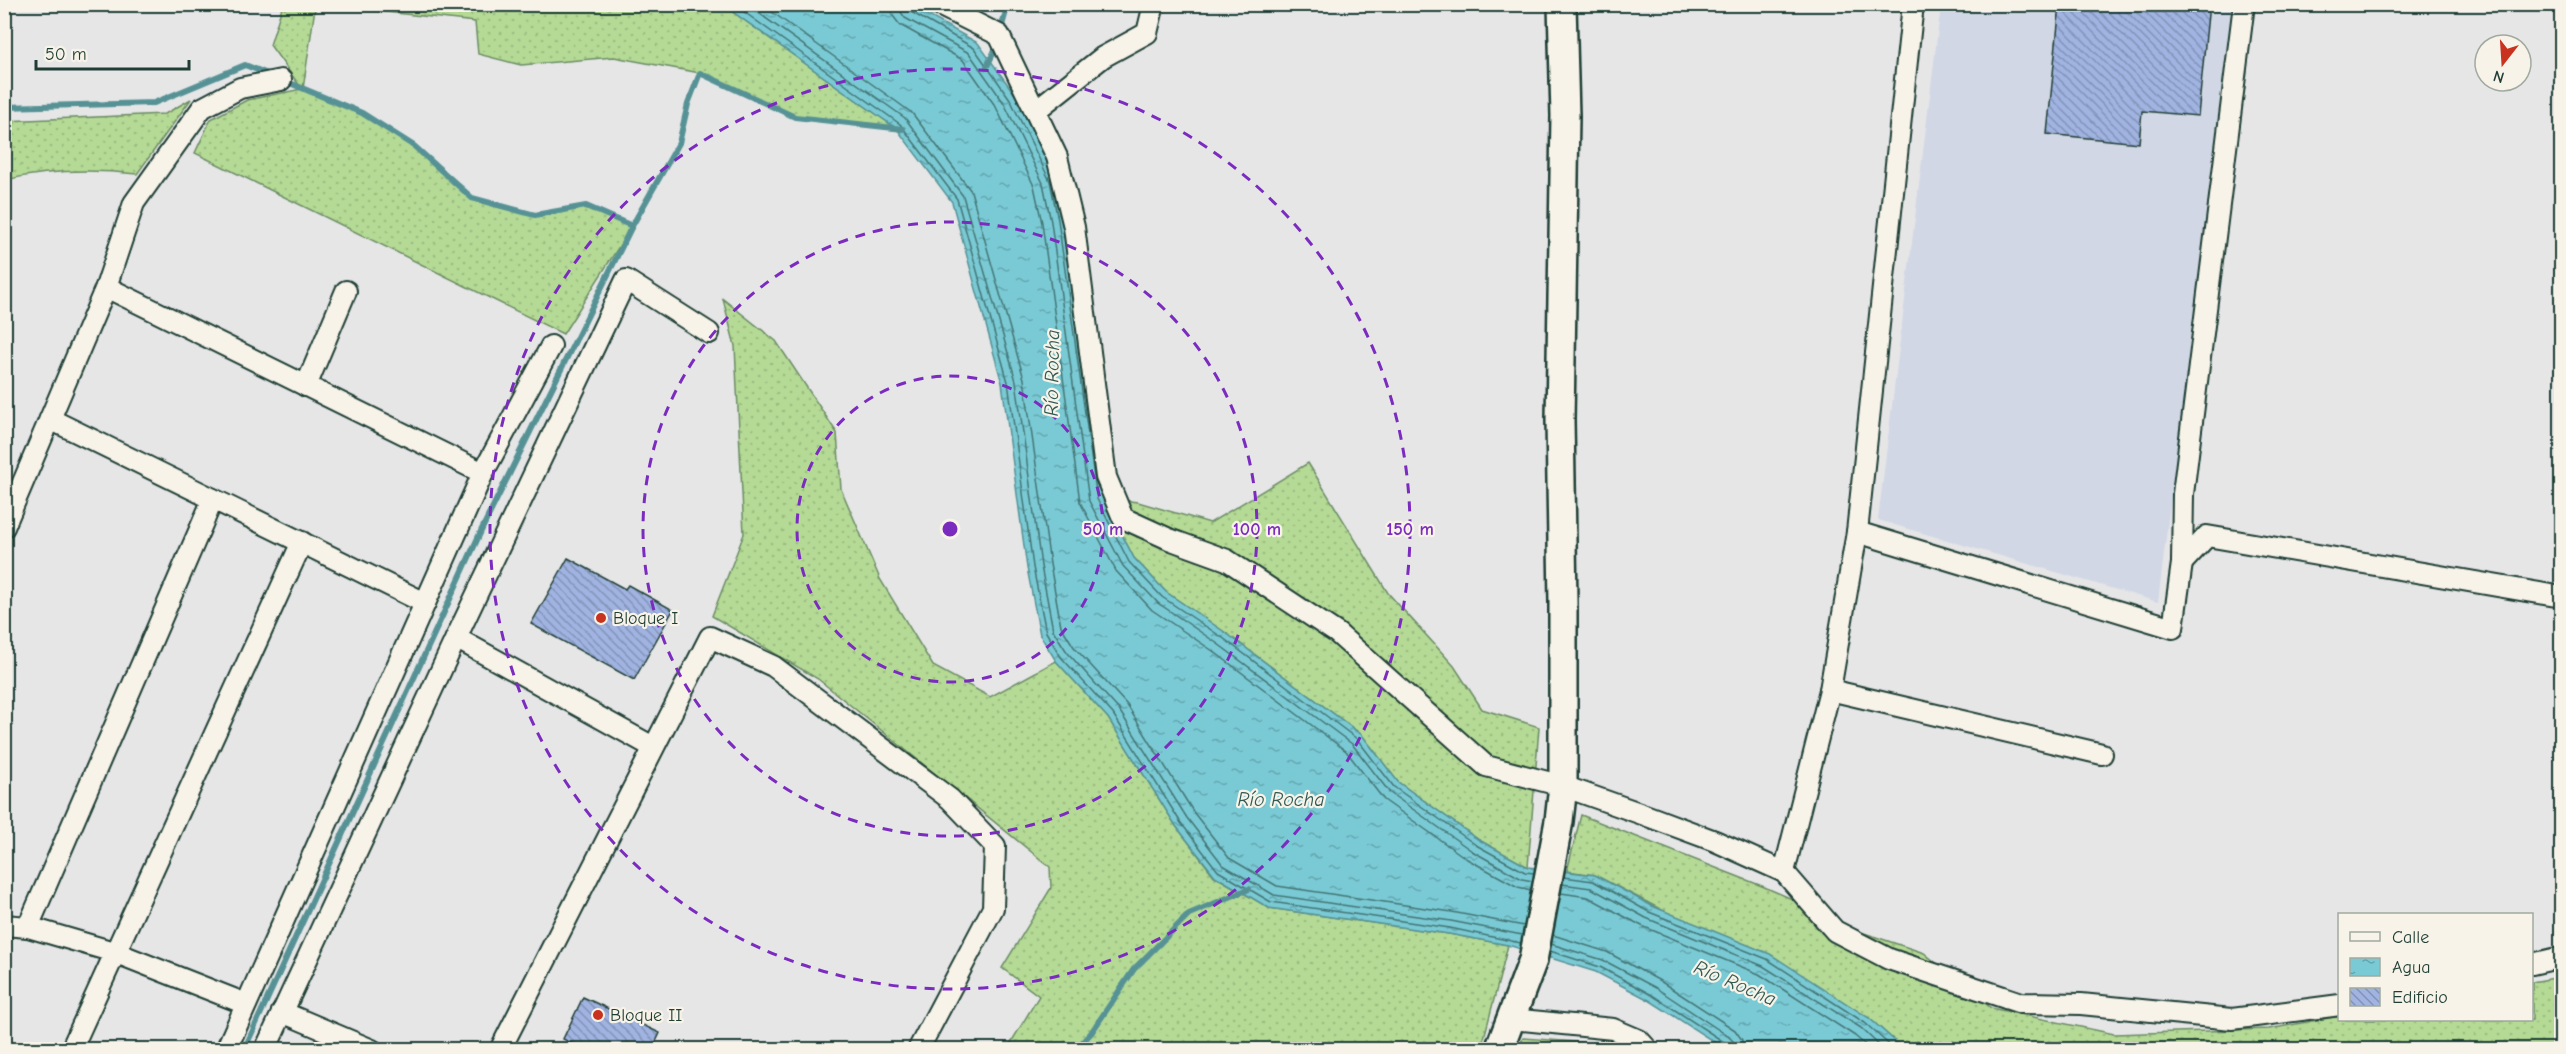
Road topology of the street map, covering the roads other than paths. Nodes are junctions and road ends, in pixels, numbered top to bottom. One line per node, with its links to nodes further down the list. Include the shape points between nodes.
1 (937, 4): 7 (street, via 999,35)
2 (1154, 4): 7 (street, via 1147,33 1103,57)
3 (1562, 4): 26 (main road)
4 (1913, 4): 17 (street)
5 (2244, 4): 19 (street, via 2183,494)
6 (281, 80): 8 (street, via 240,88 202,108 134,203)
7 (1035, 111): 26 (street, via 1057,157 1074,226 1106,477 1123,518 1227,560 1337,633 1486,766)
8 (106, 287): 12 (street); 13 (street)
9 (346, 291): 12 (street)
10 (709, 333): 22 (street, via 626,279)
11 (551, 346): 14 (street)
12 (306, 386): 14 (street)
13 (50, 419): 15 (street); 16 (street)
14 (483, 473): 21 (street)
15 (213, 499): 18 (street); 29 (street)
16 (4, 527)
17 (1857, 532): 19 (street, via 2173,628); 23 (street)
18 (302, 542): 21 (street); 30 (street)
19 (2182, 563): 20 (street, via 2207,536)
20 (2562, 597)
21 (425, 603): 33 (street)
22 (456, 638): 24 (street); 35 (street)
23 (1830, 690): 25 (street); 27 (street)
24 (653, 747): 41 (street); 42 (street, via 710,638 773,666 950,799 995,846 993,908)
25 (2102, 754)
26 (1563, 786): 27 (street, via 1715,841); 36 (main road, via 1533,960)
27 (1784, 872): 34 (street, via 1835,931 1889,959 2021,1003 2081,1004 2232,1019)
28 (4, 926): 29 (street)
29 (28, 927): 30 (street)
30 (114, 952): 33 (street); 37 (street)
31 (2562, 957): 32 (street)
32 (2533, 964)
33 (246, 1004): 38 (street)
34 (2338, 1005)
35 (282, 1012): 39 (street); 40 (street)
36 (1512, 1019): 43 (main road); 44 (street, via 1613,1029 1639,1040)
37 (71, 1050)
38 (226, 1050)
39 (265, 1050)
40 (372, 1050)
41 (500, 1050)
42 (918, 1050)
43 (1499, 1050)
44 (1648, 1050)

